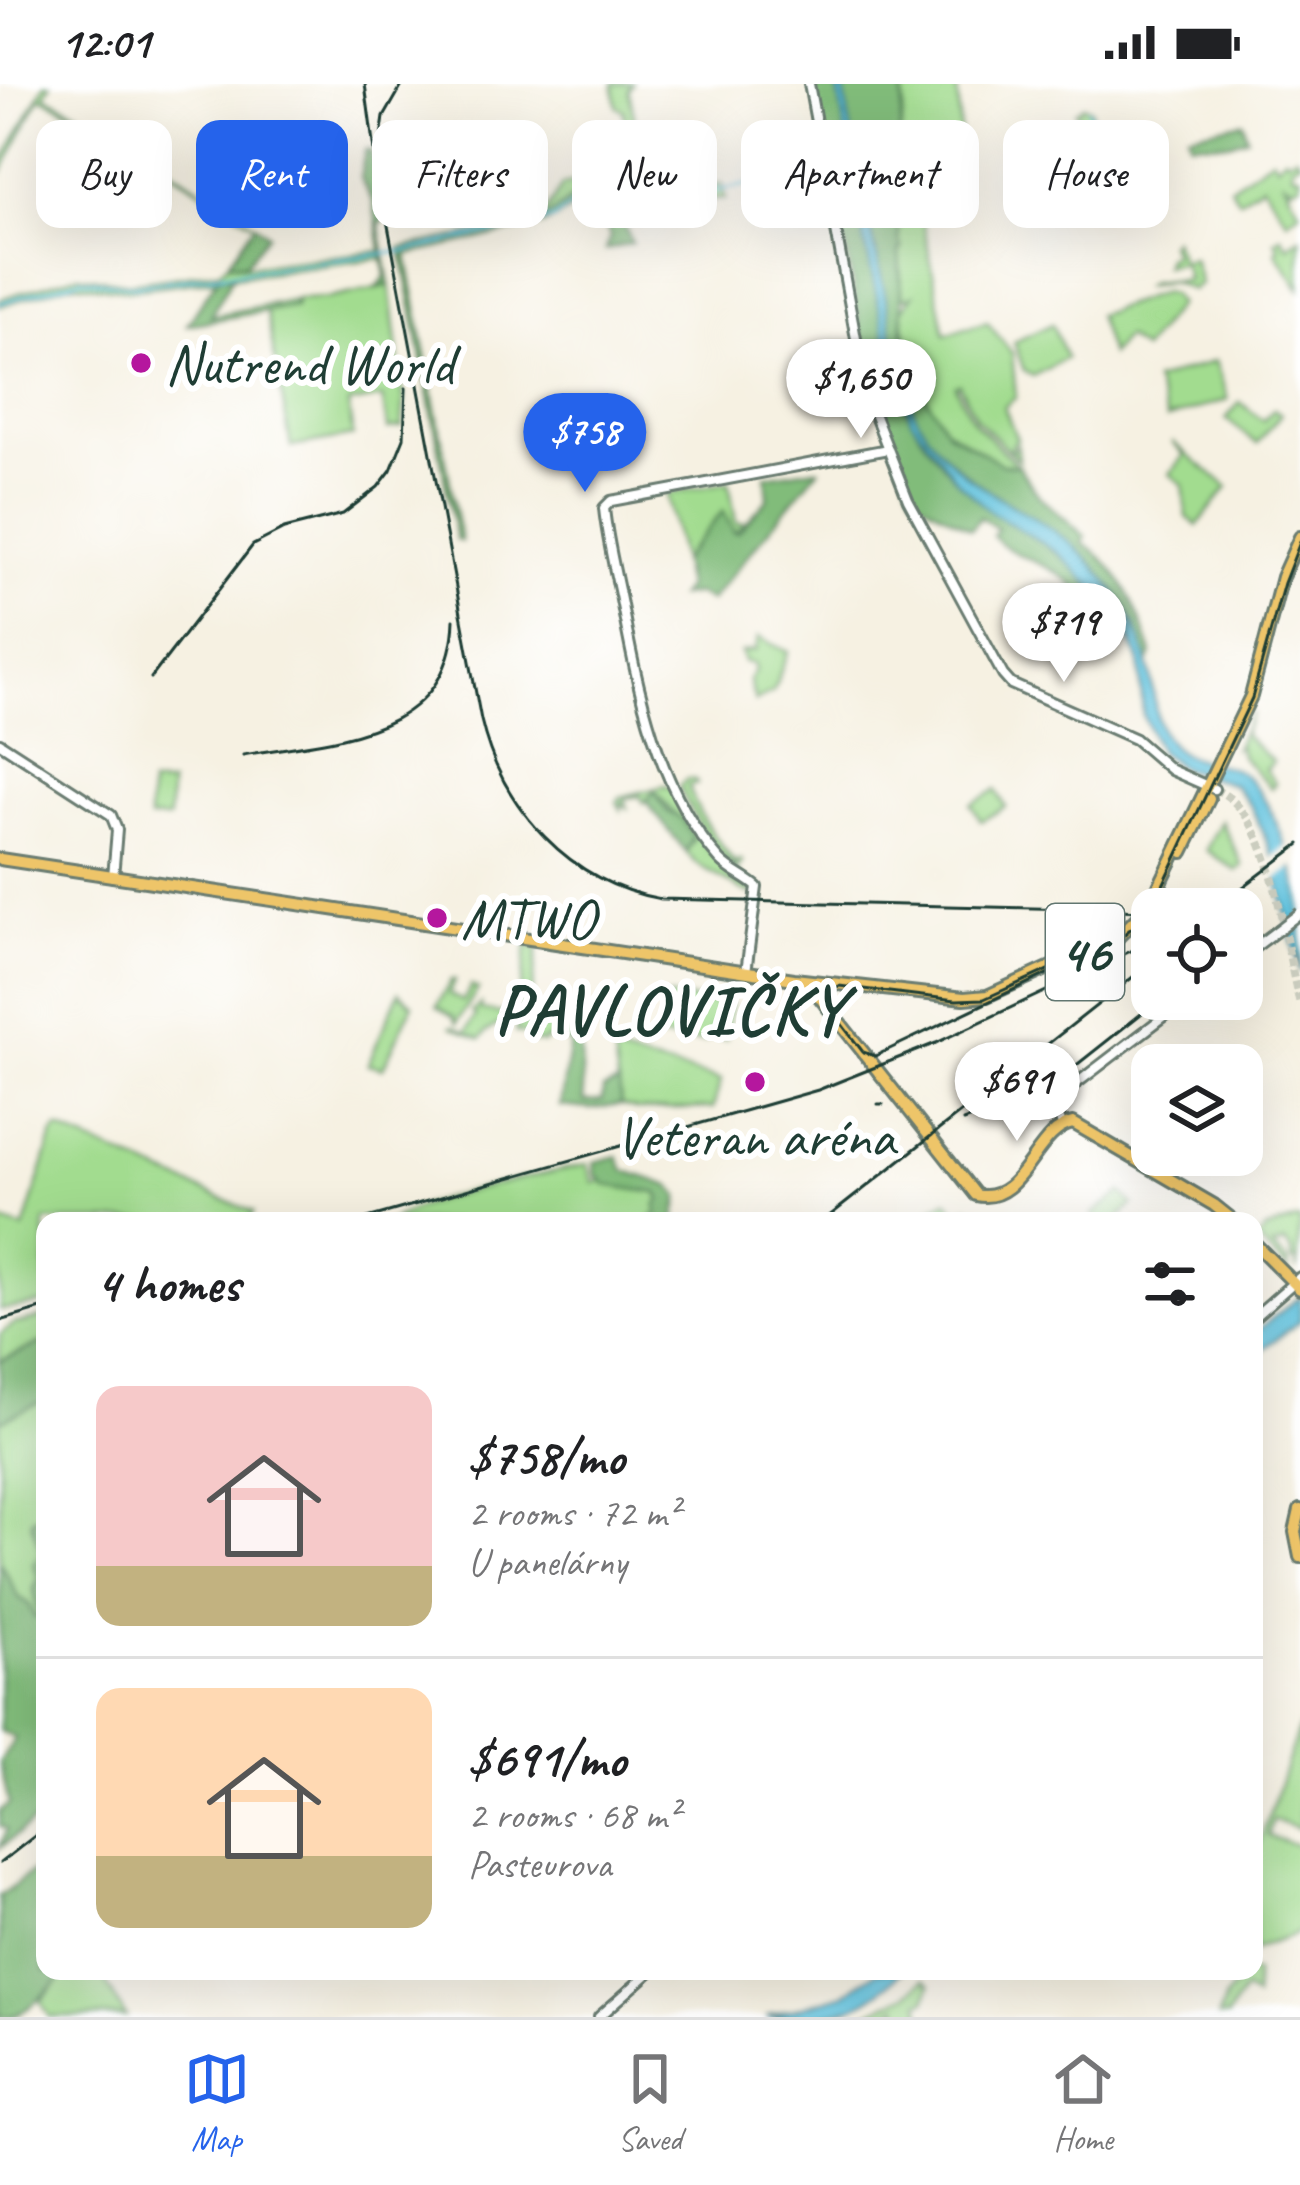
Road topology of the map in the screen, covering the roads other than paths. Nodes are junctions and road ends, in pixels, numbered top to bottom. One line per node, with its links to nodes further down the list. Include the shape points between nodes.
1 (809, 84): 2 (street, via 858,360)
2 (888, 448): 7 (street, via 1008,682 1140,742 1171,770); 14 (street, via 606,503 649,726 719,859 757,887)
3 (1300, 538): 6 (main road)
4 (1300, 552): 6 (main road, via 1257,698)
5 (0, 743): 9 (street, via 106,810 116,823)
6 (1226, 757): 7 (main road)
7 (1211, 785): 10 (main road, 46); 18 (main road, 46, via 1134,925)
8 (0, 859): 9 (main road)
9 (111, 877): 14 (main road, 46)
10 (1165, 888)
11 (1300, 913): 13 (street, bridge)
12 (1131, 934): 18 (main road, 46)
13 (1263, 942)
14 (746, 972): 15 (main road, 46)
15 (794, 979): 16 (main road, 46); 17 (main road)
16 (843, 986): 17 (main road, via 824,984); 18 (main road, 46); 18 (main road, 46)
17 (817, 993): 20 (main road, via 972,1192 990,1197)
18 (979, 1000)
19 (1159, 1020): 20 (street, via 1060,1096)
20 (1062, 1125): 21 (main road, via 1075,1123)
21 (1220, 1212)
22 (1263, 1252): 24 (main road)
23 (1300, 1264): 24 (street)
24 (1297, 1287): 25 (street)
25 (1263, 1311)
26 (1300, 1510): 27 (main road)
27 (1300, 1557)
28 (641, 1980): 29 (street)
29 (599, 2017)

